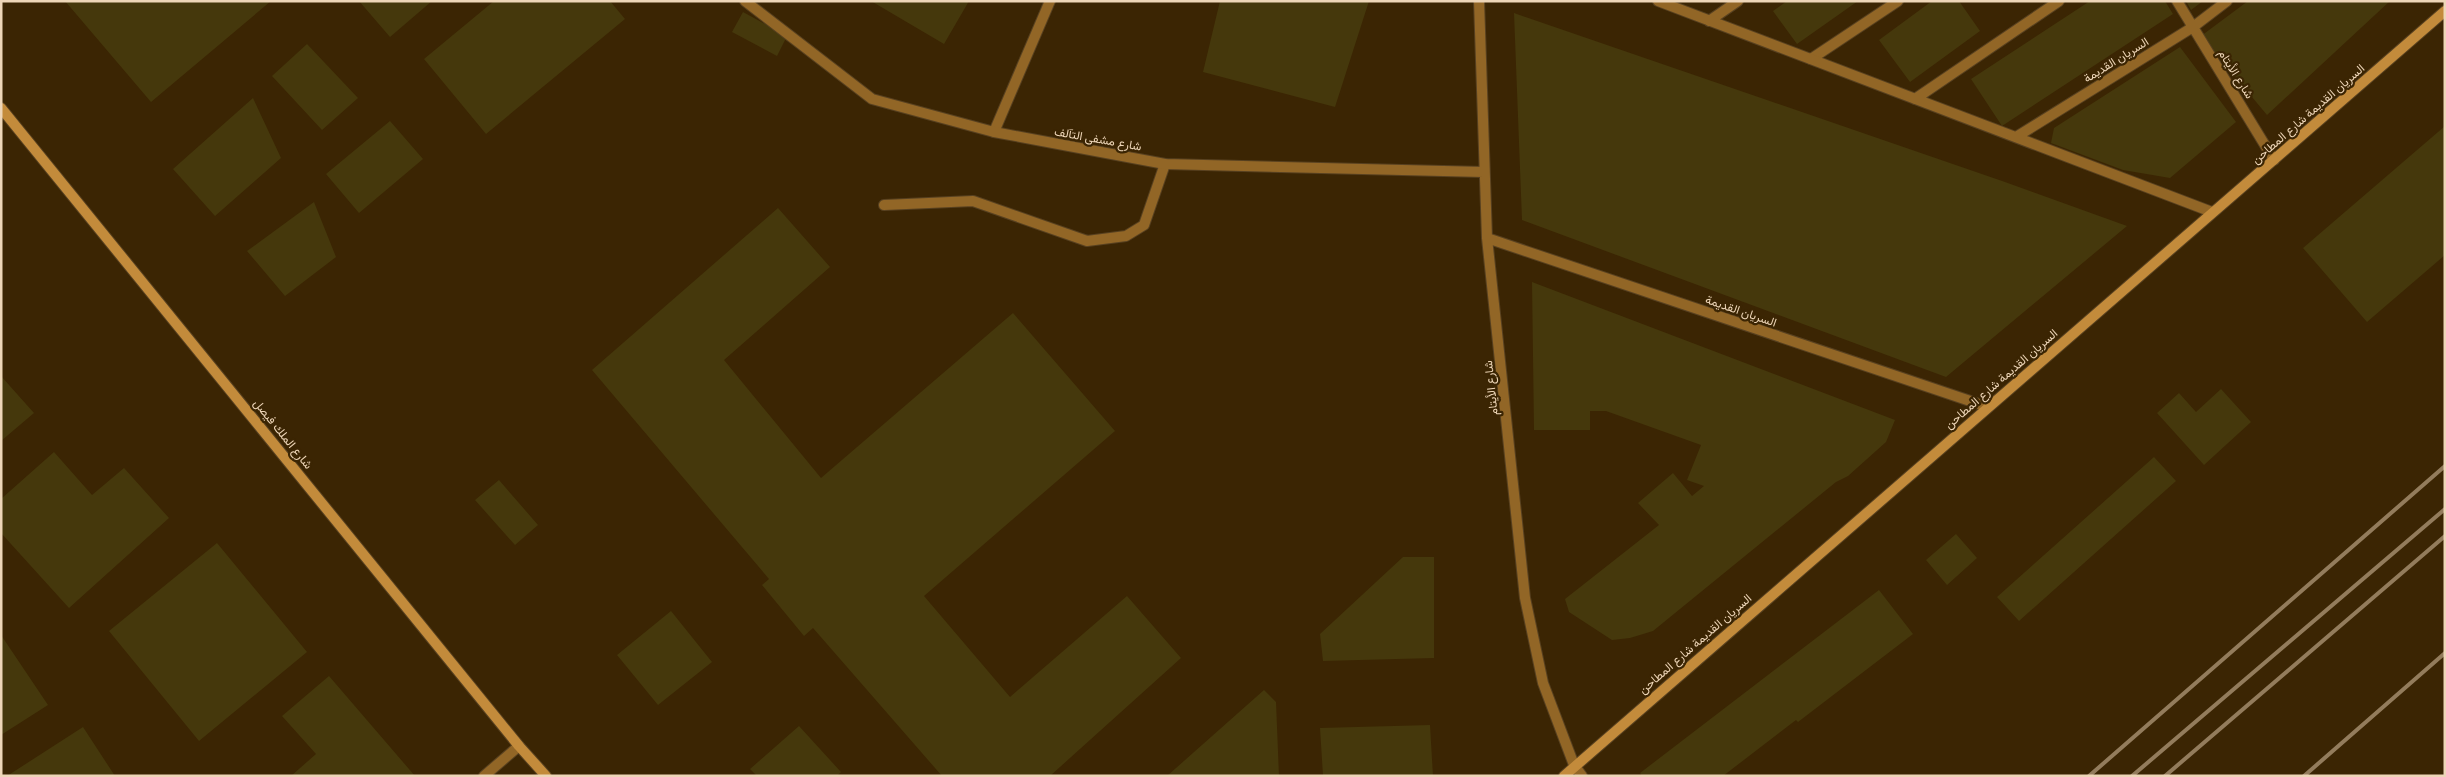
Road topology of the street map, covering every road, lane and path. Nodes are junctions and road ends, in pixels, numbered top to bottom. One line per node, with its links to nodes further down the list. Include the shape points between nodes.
1 (745, 1): 16 (street, شارع مشفى التآلف, via 872,99)
2 (1050, 1): 16 (street)
3 (1479, 1): 20 (street, شارع الأيتام)
4 (1658, 1): 11 (street)
5 (1738, 1): 11 (street)
6 (1898, 1): 13 (street)
7 (2059, 1): 14 (street)
8 (2176, 1): 12 (street, شارع الأيتام)
9 (2227, 1): 12 (street, السريان القديمة)
10 (2445, 11): 18 (street, السريان القديمة شارع المطاحن)
11 (1709, 21): 13 (street)
12 (2193, 27): 17 (street, السريان القديمة); 18 (street, شارع الأيتام)
13 (1811, 60): 14 (street)
14 (1915, 99): 17 (street)
15 (1, 108): 25 (street, شارع الملك فيصل)
16 (994, 132): 19 (street, شارع مشفى التآلف)
17 (2016, 137): 22 (street)
18 (2274, 160): 22 (street, السريان القديمة شارع المطاحن)
19 (1165, 164): 20 (street, شارع مشفى التآلف); 21 (street, via 1144,224 1126,236 1087,241 973,201)
20 (1484, 172): 23 (street, شارع الأيتام)
21 (884, 205)
22 (2212, 212): 24 (street, السريان القديمة شارع المطاحن)
23 (1487, 238): 24 (street, السريان القديمة); 26 (street, شارع الأيتام, via 1526,606 1543,684)
24 (1988, 407): 26 (street, السريان القديمة شارع المطاحن)
25 (519, 746): 27 (street); 28 (street, شارع الملك فيصل)
26 (1574, 765): 29 (street, السريان القديمة شارع المطاحن); 30 (street, شارع الأيتام)
27 (484, 776)
28 (546, 776)
29 (1564, 776)
30 (1582, 776)

